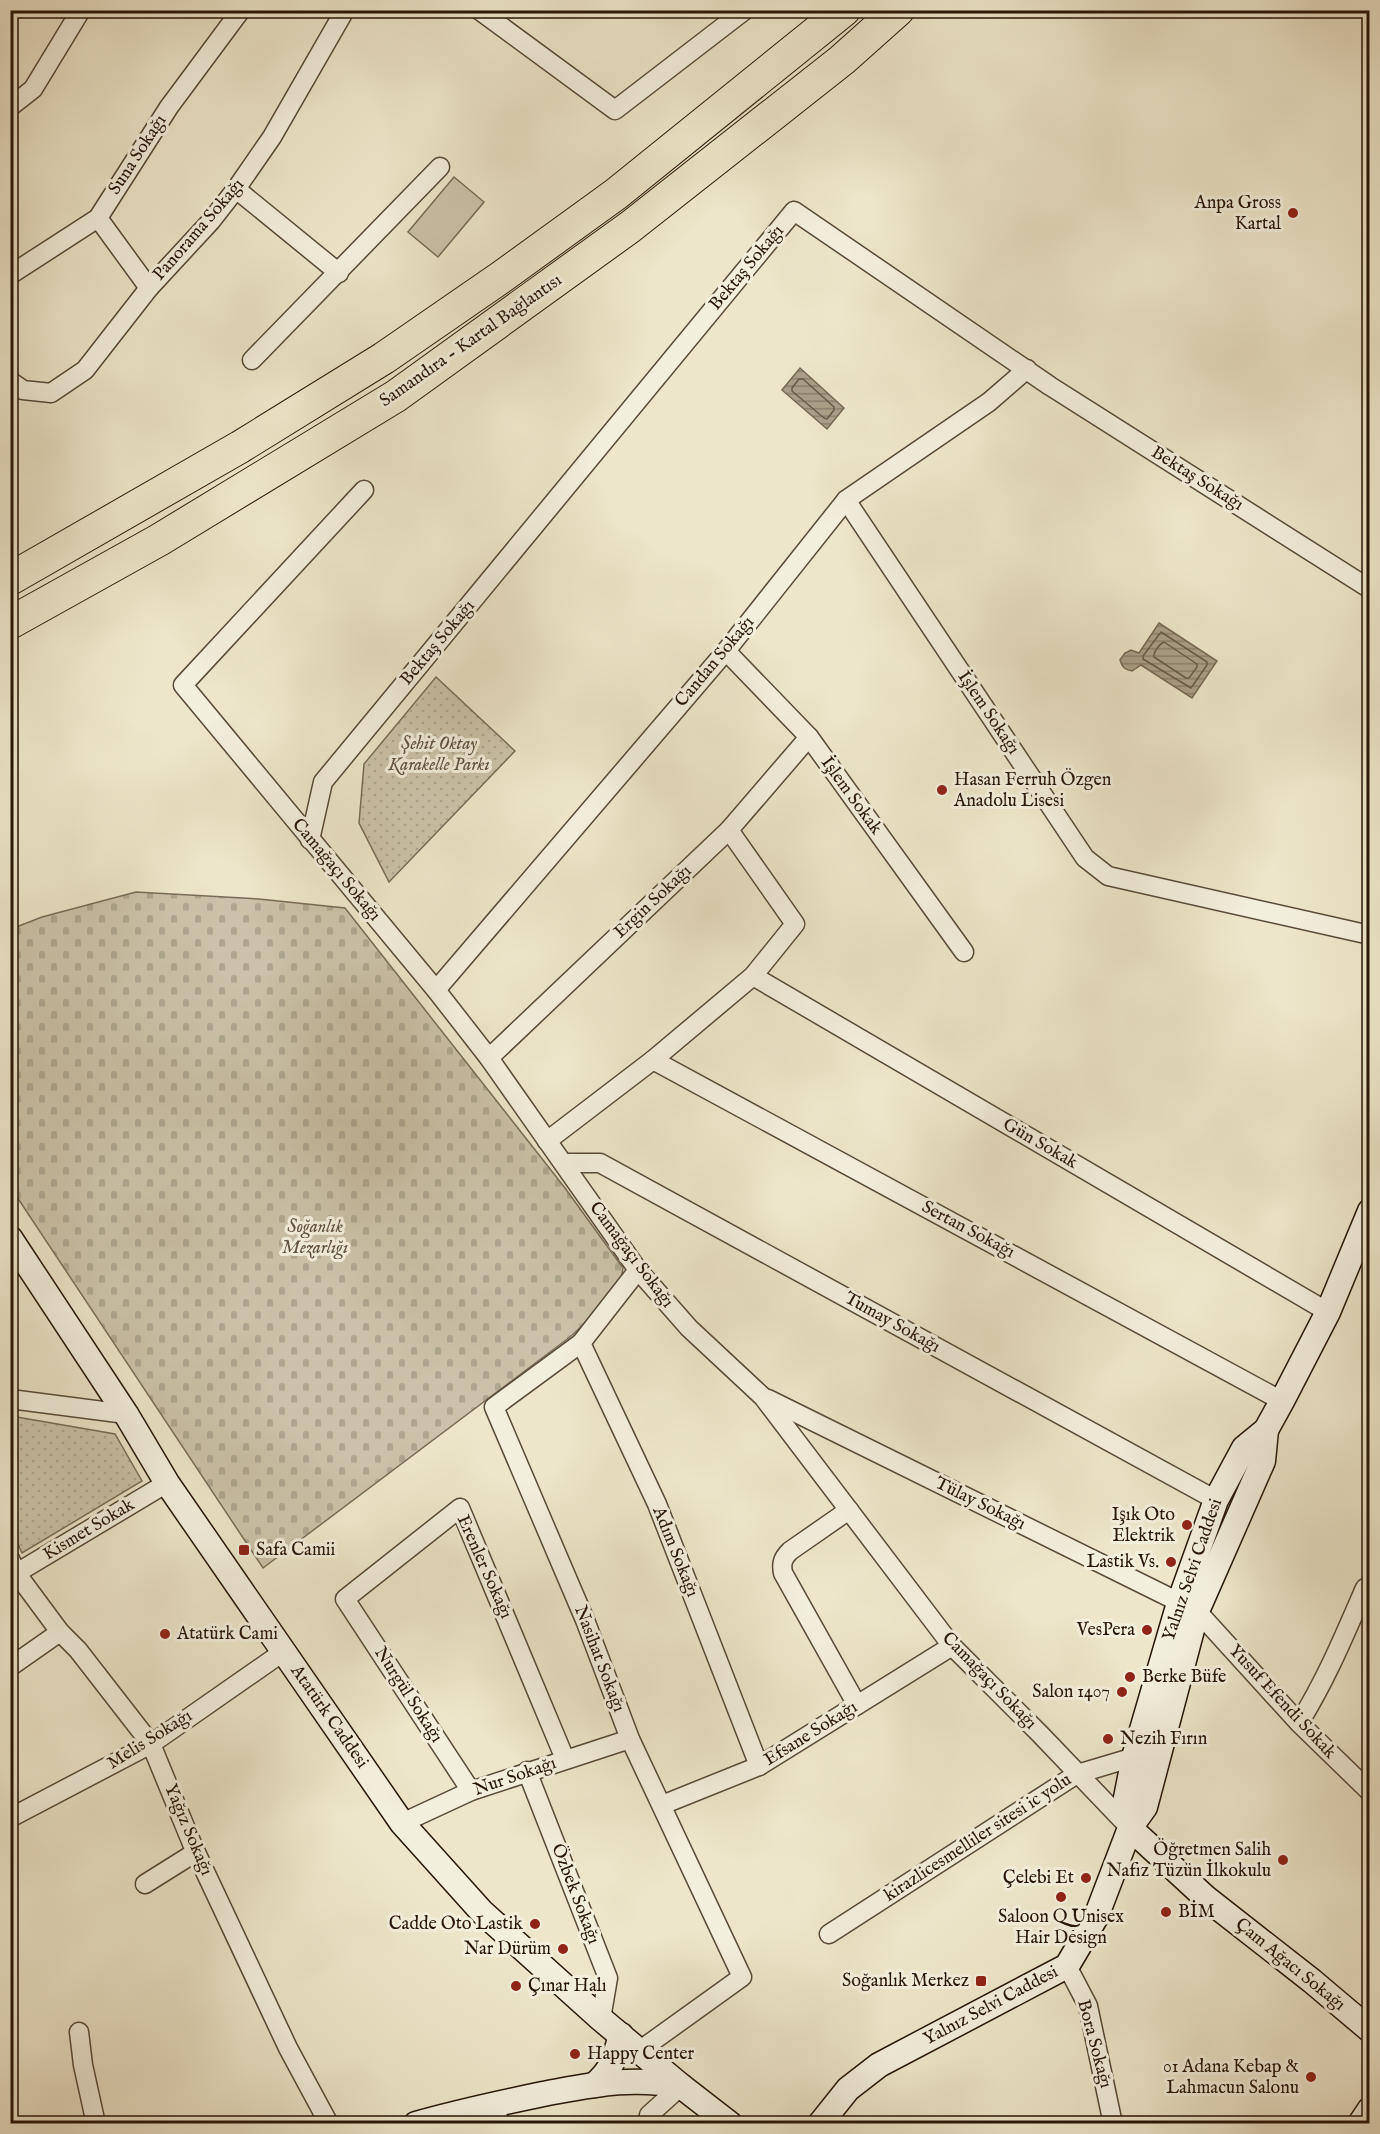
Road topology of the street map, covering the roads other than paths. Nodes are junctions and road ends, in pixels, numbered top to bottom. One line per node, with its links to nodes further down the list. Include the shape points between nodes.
1 (81, 10): 10 (street, via 33,89)
2 (241, 10): 13 (street, Suna Sokağı, via 169,107)
3 (345, 10): 12 (street, Panorama Sokağı, via 272,137)
4 (479, 10): 5 (street, via 615,110)
5 (745, 10)
6 (844, 10): 22 (highway, Samandıra - Kartal Bağlantısı, via 616,194 423,331 240,447)
7 (898, 10): 9 (highway, Samandıra - Kartal Bağlantısı)
8 (914, 10): 9 (highway)
9 (842, 60): 24 (highway, Samandıra - Kartal Bağlantısı, via 630,227 396,396 159,540)
10 (10, 107)
11 (440, 167): 14 (street)
12 (236, 189): 14 (street); 16 (street, Panorama Sokağı)
13 (98, 218): 15 (street, Suna Sokağı); 16 (street)
14 (339, 273): 17 (street)
15 (10, 275)
16 (149, 288): 19 (street, Panorama Sokağı, via 85,370 51,393 23,390)
17 (252, 360)
18 (1027, 369): 21 (street, Candan Sokağı, via 989,402); 23 (street, Bektaş Sokağı); 28 (street, Bektaş Sokağı, via 794,211 323,782)
19 (10, 381)
20 (364, 490): 28 (street, Camağaçı Sokağı, via 183,685)
21 (846, 501): 25 (street, Candan Sokağı); 29 (street, İşlem Sokağı, via 1085,858 1108,876)
22 (10, 579)
23 (1370, 589)
24 (10, 623)
25 (726, 651): 26 (street, İşlem Sokak); 32 (street, Candan Sokağı)
26 (809, 737): 27 (street, Ergin Sokağı); 30 (street, İşlem Sokak)
27 (729, 830): 31 (street, via 795,924); 33 (street, Ergin Sokağı)
28 (310, 840): 32 (street, Camağaçı Sokağı)
29 (1370, 935)
30 (964, 952)
31 (753, 976): 34 (street); 40 (street, Gün Sokak)
32 (436, 990): 33 (street, Camağaçı Sokağı)
33 (489, 1058): 35 (street, Camağaçı Sokağı)
34 (653, 1060): 35 (street); 44 (street, Sertan Sokağı)
35 (547, 1141): 36 (street, Camağaçı Sokağı)
36 (563, 1163): 39 (street, Camağaçı Sokağı); 48 (street, Tumay Sokağı, via 600,1163)
37 (1370, 1211): 40 (street, Yalnız Selvi Caddesi)
38 (10, 1238): 45 (street, Atatürk Caddesi)
39 (638, 1269): 41 (street, Nasihat Sokağı); 42 (street, Camağaçı Sokağı, via 689,1328)
40 (1328, 1312): 44 (street, Yalnız Selvi Caddesi)
41 (581, 1343): 60 (street, Nasihat Sokağı, via 494,1407 585,1620); 64 (street, Adım Sokağı, via 657,1504)
42 (763, 1397): 49 (street, Camağaçı Sokağı); 53 (street, Tülay Sokağı)
43 (10, 1399): 45 (street)
44 (1282, 1401): 46 (street, Yalnız Selvi Caddesi)
45 (126, 1414): 47 (street, Atatürk Caddesi)
46 (1266, 1430): 48 (street, Yalnız Selvi Caddesi, via 1244,1448); 53 (street, Yalnız Selvi Caddesi, via 1263,1461)
47 (167, 1483): 50 (street, Kismet Sokak); 56 (street, Atatürk Caddesi)
48 (1216, 1500): 53 (street, Yalnız Selvi Caddesi)
49 (849, 1510): 55 (street, Camağaçı Sokağı); 58 (street, via 785,1555 782,1566)
50 (13, 1570): 54 (street, Yağız Sokağı)
51 (1367, 1589): 59 (street)
52 (345, 1599): 63 (street, Erenler Sokağı, via 460,1508); 67 (street, Nurgül Sokağı)
53 (1188, 1607): 59 (street, Yusuf Efendi Sokak); 62 (street, Yalnız Selvi Caddesi); 72 (street, Yalnız Selvi Caddesi, via 1145,1808)
54 (60, 1632): 57 (street); 61 (street, Yağız Sokağı)
55 (952, 1646): 58 (street, Efsane Sokağı); 66 (street, Camağaçı Sokağı)
56 (283, 1652): 61 (street, Melis Sokağı); 71 (street, Atatürk Caddesi)
57 (10, 1667)
58 (857, 1705): 64 (street, Efsane Sokağı)
59 (1299, 1723): 68 (street, Yusuf Efendi Sokak)
60 (630, 1738): 63 (street, Nur Sokağı); 69 (street, Nasihat Sokağı)
61 (151, 1744): 70 (street, Melis Sokağı); 73 (street, Yağız Sokağı)
62 (1134, 1757): 66 (street, kirazlicesmelliler sitesi ic yolu); 72 (street, Yalnız Selvi Caddesi, via 1125,1803)
63 (565, 1759): 65 (street, Nur Sokağı)
64 (759, 1766): 69 (street, Efsane Sokağı)
65 (527, 1771): 67 (street, Nur Sokağı); 77 (street, Özbek Sokağı, via 608,1978)
66 (1077, 1774): 72 (street, Camağaçı Sokağı); 75 (street, kirazlicesmelliler sitesi ic yolu)
67 (471, 1791): 71 (street, Nur Sokağı)
68 (1370, 1792)
69 (662, 1805): 80 (street, Nasihat Sokağı, via 742,1977)
70 (10, 1818)
71 (402, 1822): 77 (street, Atatürk Caddesi, via 482,1912)
72 (1130, 1828): 76 (street, Yalnız Selvi Caddesi, via 1096,1917); 78 (street, Çam Ağacı Sokağı, via 1206,1898)
73 (196, 1852): 74 (street); 87 (street, Yağız Sokağı, via 288,2048)
74 (145, 1884)
75 (829, 1934)
76 (1067, 1966): 83 (street, Yalnız Selvi Caddesi, via 879,2065); 93 (street, Bora Sokağı, via 1088,2006)
77 (601, 2019): 80 (street, Atatürk Caddesi)
78 (1370, 2030)
79 (79, 2032): 86 (street)
80 (630, 2043): 81 (street); 82 (street, Atatürk Caddesi)
81 (594, 2085): 82 (street, via 645,2081); 85 (street)
82 (681, 2086): 89 (street, via 649,2115); 90 (street, Atatürk Caddesi)
83 (848, 2089): 91 (street, Yalnız Selvi Caddesi); 92 (street)
84 (1370, 2109): 94 (street)
85 (497, 2114): 88 (street)
86 (96, 2124)
87 (329, 2124)
88 (416, 2124)
89 (648, 2124)
90 (730, 2124)
91 (820, 2124)
92 (836, 2124)
93 (1113, 2124)
94 (1360, 2124)

